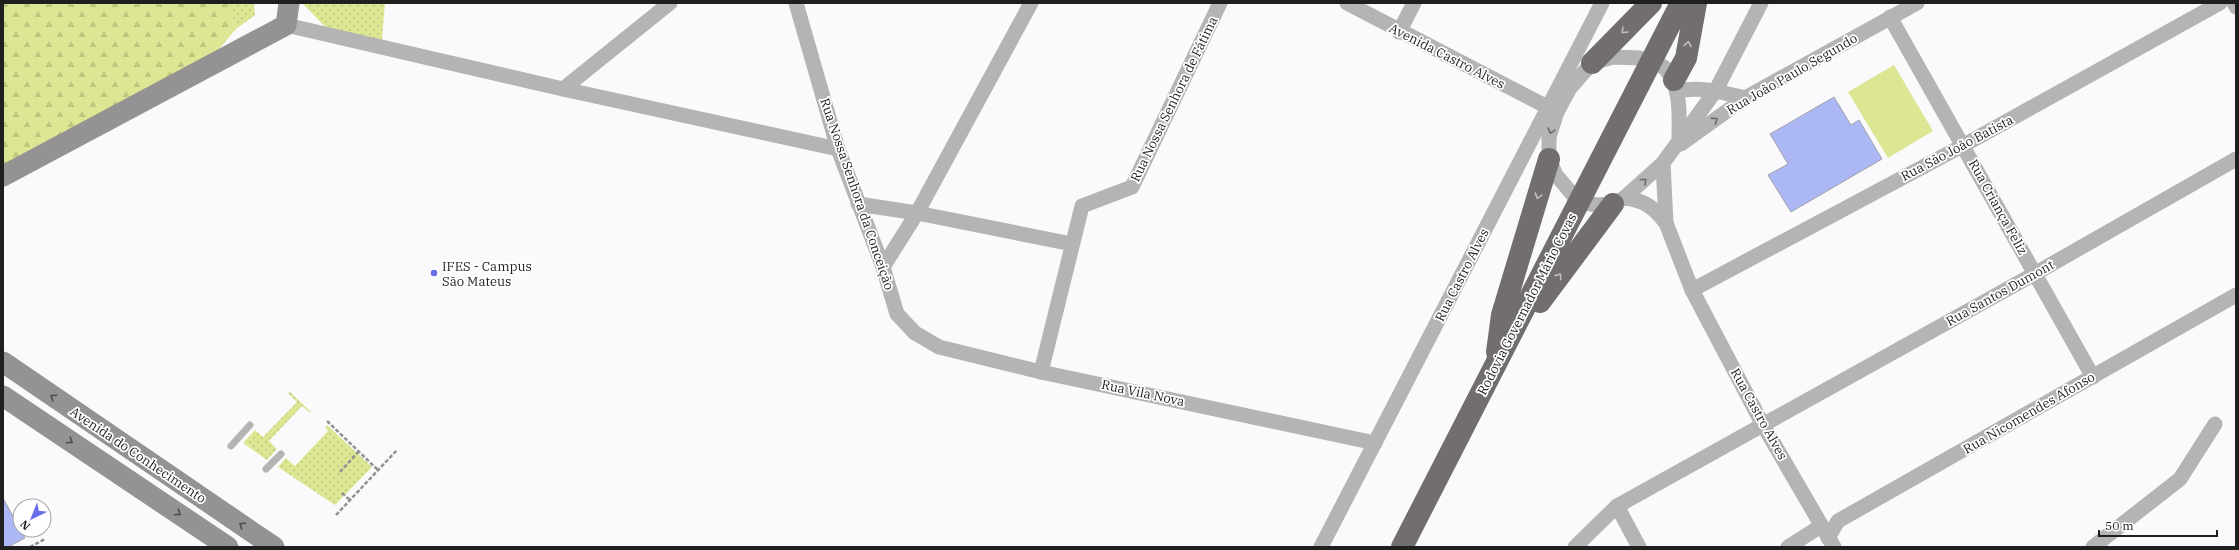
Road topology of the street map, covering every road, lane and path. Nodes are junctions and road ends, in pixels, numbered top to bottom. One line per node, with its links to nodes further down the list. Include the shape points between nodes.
1 (289, 3): 18 (main road)
2 (670, 3): 23 (street)
3 (796, 3): 28 (street, Rua Nossa Senhora da Conceição)
4 (1031, 3): 36 (street)
5 (1220, 3): 38 (street, Rua Nossa Senhora de Fátima, via 1132,187 1082,206)
6 (1347, 3): 19 (street, Avenida Castro Alves)
7 (1414, 3): 19 (street)
8 (1602, 3): 26 (street, Rua Castro Alves)
9 (1651, 3): 21 (highway, one-way to 21)
10 (1681, 3): 20 (highway, Rodovia Governador Mário Covas)
11 (1696, 3): 22 (highway, one-way to 11, via 1686,58)
12 (1761, 3): 24 (street)
13 (1917, 3): 17 (street, Rua João Paulo Segundo)
14 (2220, 3): 27 (street, Rua São João Batista)
15 (2234, 3): 16 (street)
16 (2236, 7)
17 (1890, 17): 25 (street, Rua João Paulo Segundo); 27 (street, Rua Criança Feliz)
18 (286, 25): 23 (street); 32 (main road)
19 (1399, 32): 26 (street, Avenida Castro Alves)
20 (1651, 61): 21 (street, via 1613,57); 22 (street, via 1664,67); 34 (highway, Rodovia Governador Mário Covas)
21 (1592, 63): 26 (street)
22 (1675, 86): 24 (street); 29 (street, via 1679,100)
23 (563, 89): 28 (street)
24 (1716, 90): 25 (street); 29 (street)
25 (1745, 98): 29 (street, Rua João Paulo Segundo, one-way to 25)
26 (1553, 110): 30 (street, one-way to 30); 53 (street, Rua Castro Alves)
27 (1964, 145): 40 (street, Rua Criança Feliz); 41 (street, Rua São João Batista)
28 (838, 149): 35 (street, Rua Nossa Senhora da Conceição)
29 (1671, 152): 33 (street, one-way to 29); 37 (street, Rua Castro Alves)
30 (1549, 159): 34 (street, via 1556,175); 45 (highway, one-way to 45, via 1502,315 1497,337)
31 (2236, 159): 40 (street, Rua Santos Dumont)
32 (3, 176)
33 (1619, 201): 34 (street); 37 (street, via 1647,203); 45 (highway, one-way to 33, via 1568,262)
34 (1579, 202): 45 (highway, Rodovia Governador Mário Covas)
35 (858, 204): 36 (street); 39 (street, Rua Nossa Senhora da Conceição)
36 (917, 213): 38 (street); 39 (street)
37 (1666, 223): 41 (street, Rua Castro Alves)
38 (1072, 244): 46 (street, Rua Nossa Senhora de Fátima)
39 (883, 268): 43 (street, Rua Nossa Senhora da Conceição, via 897,314)
40 (2036, 273): 47 (street, Rua Criança Feliz); 52 (street, Rua Santos Dumont)
41 (1692, 290): 52 (street, Rua Castro Alves)
42 (2236, 295): 47 (street, Rua Nicomendes Afonso)
43 (914, 333): 46 (street, Rua Vila Nova, via 939,347)
44 (3, 362): 69 (main road, Avenida do Conhecimento, one-way to 44)
45 (1496, 365): 71 (highway, Rodovia Governador Mário Covas)
46 (1041, 372): 53 (street, Rua Vila Nova)
47 (2093, 377): 65 (street, Rua Nicomendes Afonso, via 1838,521)
48 (3, 396): 68 (main road, Avenida do Conhecimento, one-way to 68)
49 (327, 421): 56 (path)
50 (2215, 424): 75 (street, via 2180,479)
51 (250, 425): 54 (lane)
52 (1763, 425): 63 (street, Rua Santos Dumont); 65 (street, Rua Castro Alves)
53 (1375, 443): 70 (street, Rua Castro Alves)
54 (231, 446)
55 (397, 450): 59 (path)
56 (359, 451): 59 (path); 60 (path)
57 (281, 454): 58 (lane)
58 (266, 469)
59 (378, 470): 62 (path)
60 (340, 472)
61 (342, 493): 62 (path)
62 (350, 500): 64 (path)
63 (1617, 506): 72 (street, Rua Santos Dumont); 73 (street)
64 (336, 515)
65 (1828, 537): 74 (street)
66 (45, 539): 67 (path)
67 (30, 547)
68 (228, 547)
69 (274, 547)
70 (1321, 547)
71 (1402, 547)
72 (1575, 547)
73 (1639, 547)
74 (1788, 547)
75 (2093, 547)

